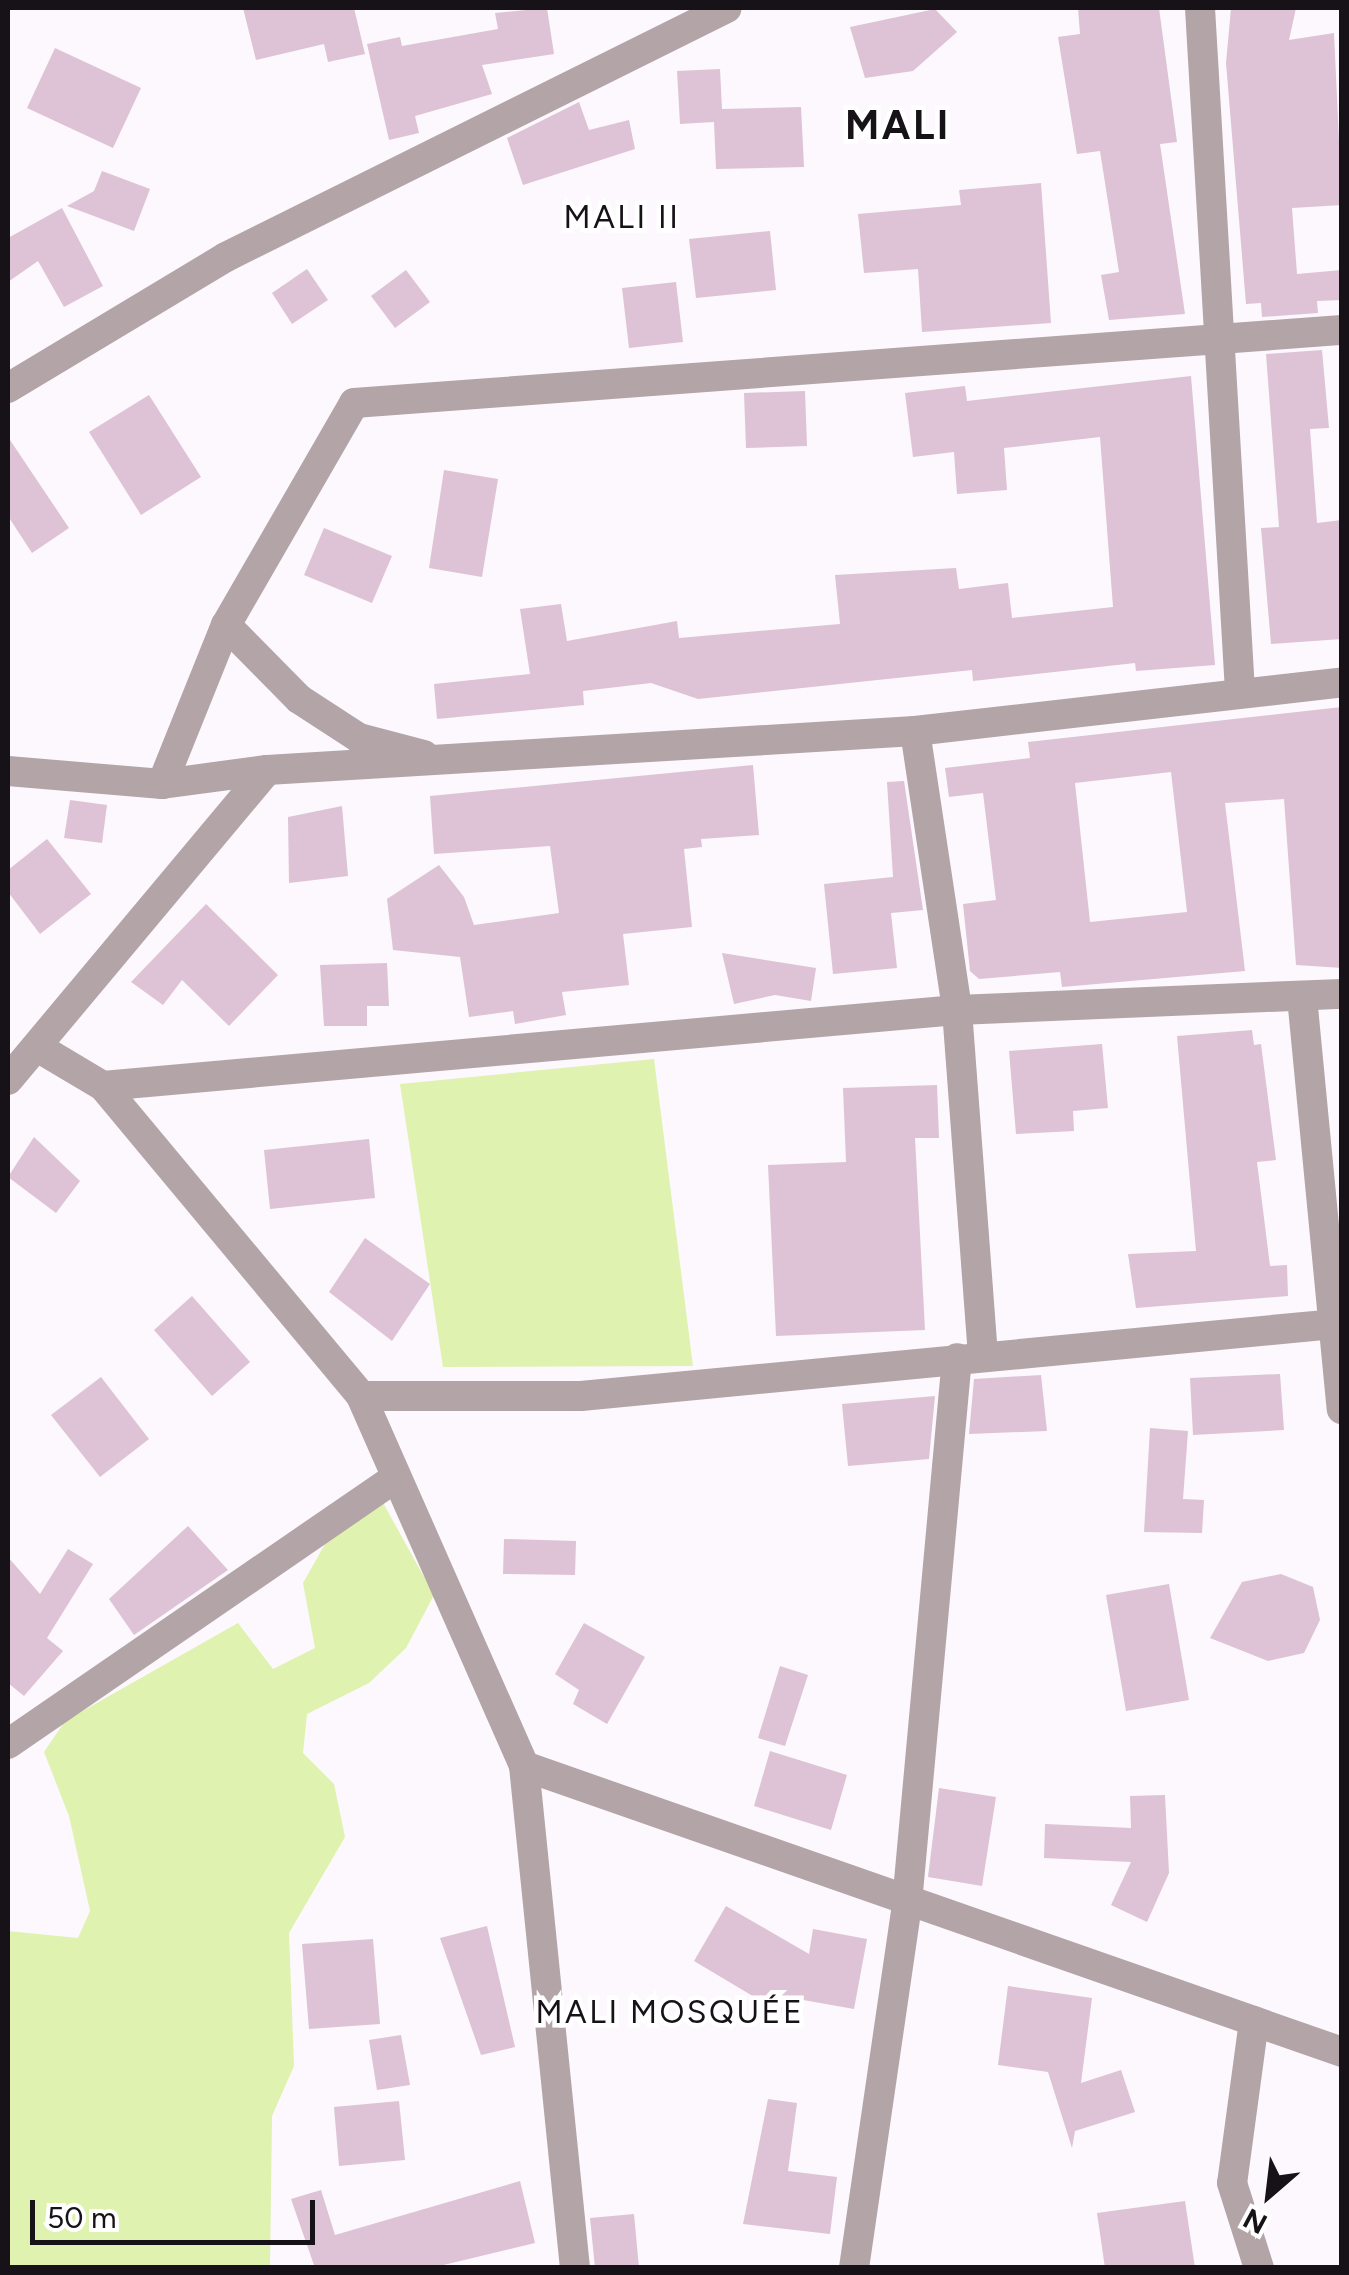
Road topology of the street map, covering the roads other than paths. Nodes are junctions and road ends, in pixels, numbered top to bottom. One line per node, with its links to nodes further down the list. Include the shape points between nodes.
1 (728, 8): 5 (street, via 226,256)
2 (1200, 8): 4 (street)
3 (1342, 330): 4 (street)
4 (1218, 339): 6 (street, via 354,402); 8 (street)
5 (8, 388)
6 (226, 625): 10 (street, via 300,699 360,738); 13 (street)
7 (1342, 682): 8 (street)
8 (1240, 691): 9 (street)
9 (915, 731): 10 (street); 16 (street)
10 (458, 764): 11 (street)
11 (268, 770): 13 (street); 17 (street)
12 (8, 771): 13 (street)
13 (162, 784)
14 (1342, 994): 15 (street)
15 (1302, 996): 16 (street); 20 (street)
16 (957, 1010): 19 (street); 21 (street)
17 (39, 1048): 18 (street); 19 (street)
18 (8, 1080)
19 (103, 1086): 22 (street)
20 (1334, 1324): 21 (street); 23 (street)
21 (970, 1357): 22 (street, via 581,1396); 27 (street)
22 (360, 1396): 24 (street)
23 (1342, 1409)
24 (393, 1479): 25 (street); 26 (street)
25 (8, 1744)
26 (524, 1766): 27 (street); 30 (street)
27 (907, 1903): 28 (street); 31 (street)
28 (1254, 2021): 29 (street); 32 (street, via 1232,2182)
29 (1342, 2052)
30 (574, 2268)
31 (854, 2268)
32 (1259, 2268)

